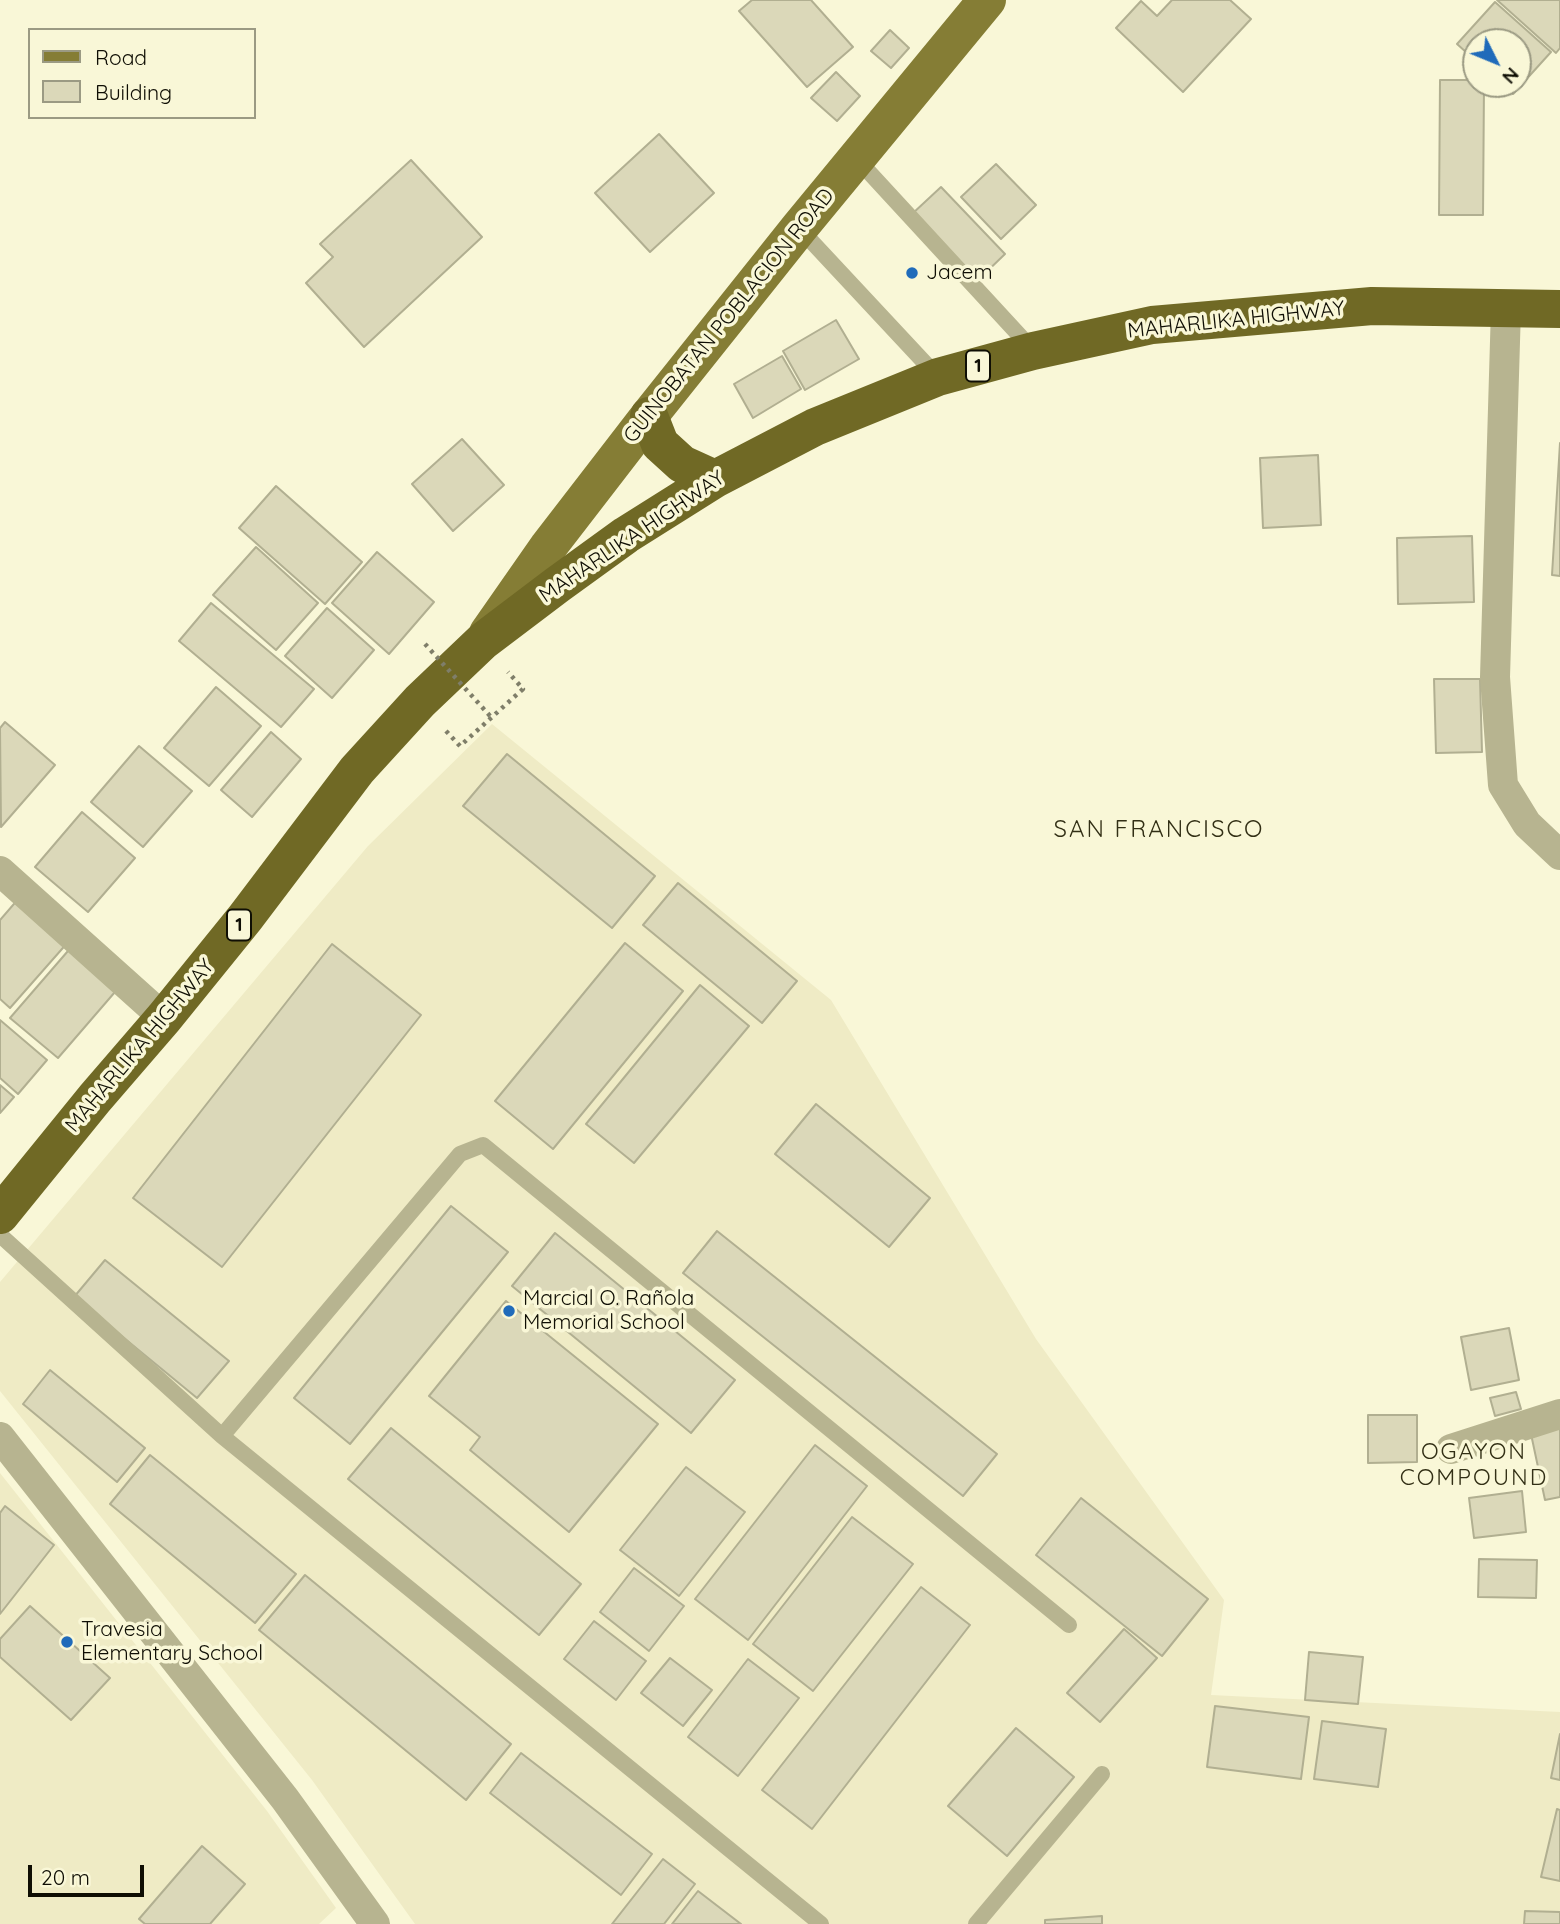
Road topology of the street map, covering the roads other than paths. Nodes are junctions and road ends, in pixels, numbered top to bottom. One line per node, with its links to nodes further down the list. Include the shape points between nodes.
1 (987, 0): 2 (main road, GUINOBATAN POBLACION ROAD)
2 (856, 158): 3 (main road, GUINOBATAN POBLACION ROAD); 6 (lane)
3 (799, 228): 7 (lane); 8 (main road, GUINOBATAN POBLACION ROAD)
4 (1506, 308): 5 (highway, MAHARLIKA HIGHWAY / 1); 6 (highway, MAHARLIKA HIGHWAY / 1, via 1372,306 1259,314 1152,325); 11 (street, via 1496,677 1503,785 1527,824)
5 (1560, 309)
6 (1033, 351): 7 (highway, MAHARLIKA HIGHWAY / 1)
7 (938, 377): 9 (highway, MAHARLIKA HIGHWAY / 1, via 816,427)
8 (649, 416): 9 (highway, via 660,444 682,464); 10 (main road, GUINOBATAN POBLACION ROAD, via 548,547)
9 (715, 479): 10 (highway, MAHARLIKA HIGHWAY / 1, via 626,536)
10 (483, 641): 13 (highway, MAHARLIKA HIGHWAY / 1, via 419,701 357,770)
11 (1560, 855)
12 (0, 871): 13 (street)
13 (164, 1018): 14 (highway, MAHARLIKA HIGHWAY / 1)
14 (0, 1215)
15 (0, 1235): 17 (lane)
16 (1560, 1414): 19 (street)
17 (222, 1436): 20 (lane, via 460,1154 483,1145); 23 (lane)
18 (0, 1437): 22 (street, via 285,1798)
19 (1451, 1449)
20 (1069, 1625)
21 (1102, 1774): 24 (lane)
22 (375, 1924)
23 (821, 1924)
24 (976, 1924)

